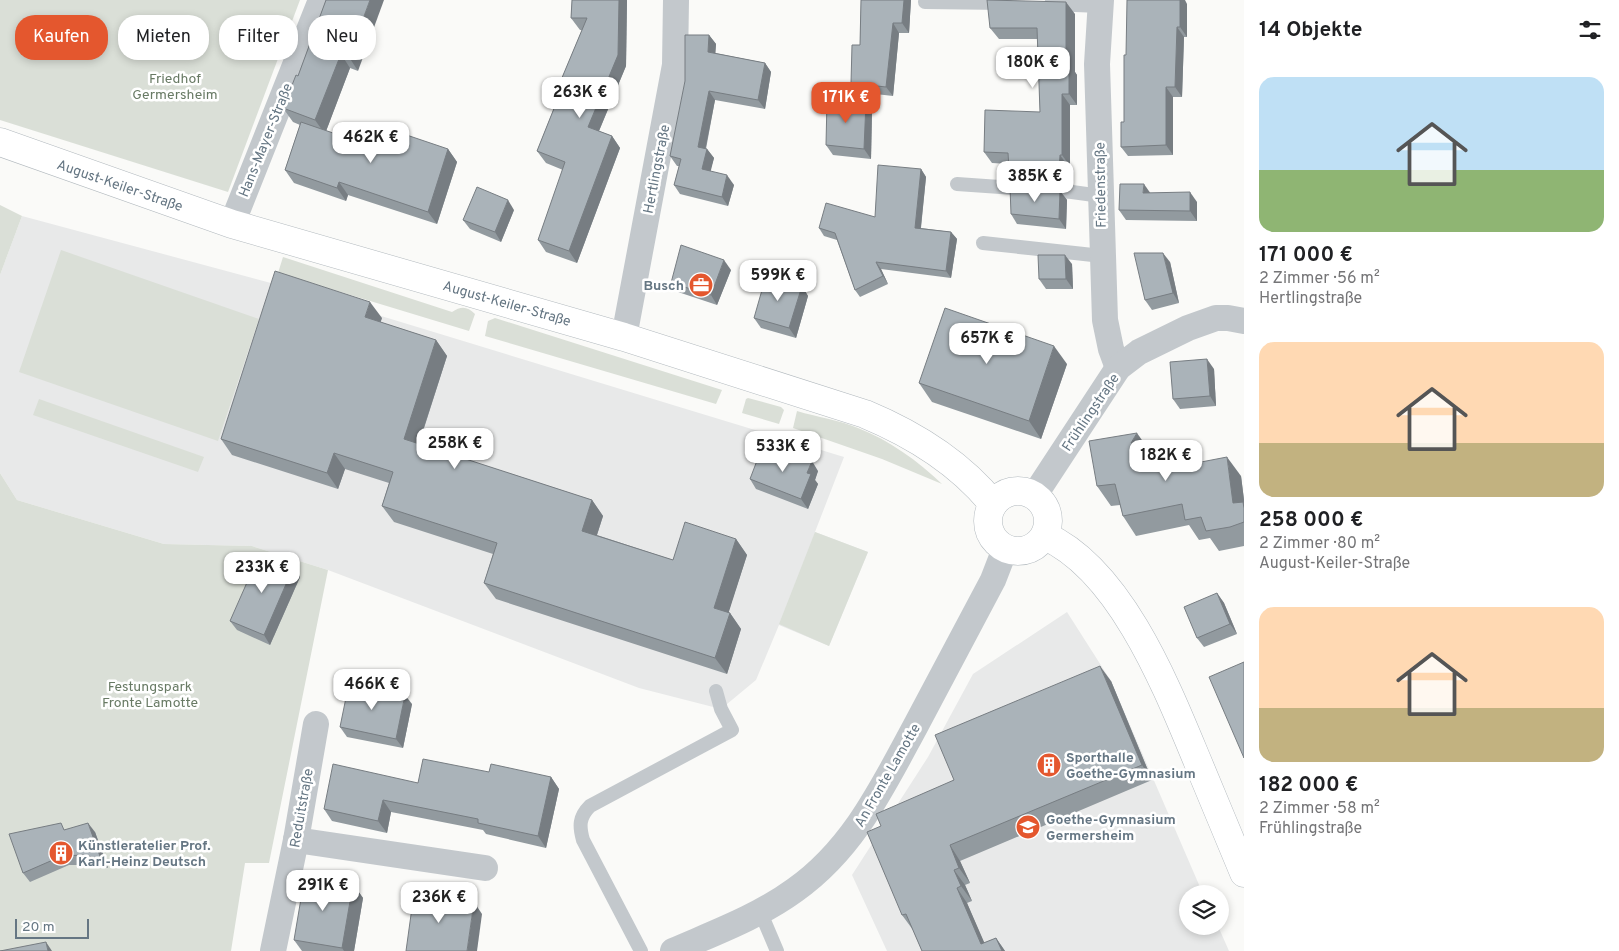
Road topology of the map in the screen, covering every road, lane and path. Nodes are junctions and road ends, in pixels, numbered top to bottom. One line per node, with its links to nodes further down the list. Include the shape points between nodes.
1 (321, 0): 10 (street, Hans-Mayer-Straße)
2 (676, 0): 14 (street, Hertlingstraße, via 676,65)
3 (925, 2): 4 (lane)
4 (1018, 3)
5 (1037, 3): 6 (lane)
6 (1101, 3): 9 (street, Friedenstraße, via 1097,64)
7 (0, 142): 10 (street, August-Keiler-Straße)
8 (957, 184): 9 (lane)
9 (1101, 196): 12 (street, Friedenstraße)
10 (232, 224): 14 (street, August-Keiler-Straße)
11 (983, 243): 12 (lane)
12 (1102, 256): 15 (street, Friedenstraße, via 1104,320)
13 (1244, 321): 15 (street, Frühlingstraße, via 1216,318 1188,328 1139,352)
14 (624, 337): 17 (street, August-Keiler-Straße, via 890,424 932,449 982,490)
15 (1118, 368): 16 (street, Frühlingstraße)
16 (1034, 496): 17 (street, via 1017,491 1000,497); 18 (street, via 1046,509 1048,527)
17 (993, 504): 19 (street, via 988,529 992,538)
18 (1045, 536): 19 (street, via 1032,549 1023,552); 24 (street, via 1071,551 1094,571 1140,636 1169,692)
19 (1005, 549): 25 (street, An Fronte Lamotte, via 993,580 940,681 861,822 813,876)
20 (716, 691): 28 (lane, via 732,730 590,806 581,819 583,840)
21 (316, 724): 22 (street, Reduitstraße)
22 (296, 840): 23 (street); 27 (street, Reduitstraße)
23 (485, 868)
24 (1244, 873)
25 (760, 912): 26 (street, An Fronte Lamotte); 29 (lane)
26 (684, 948)
27 (273, 951)
28 (641, 951)
29 (777, 951)

